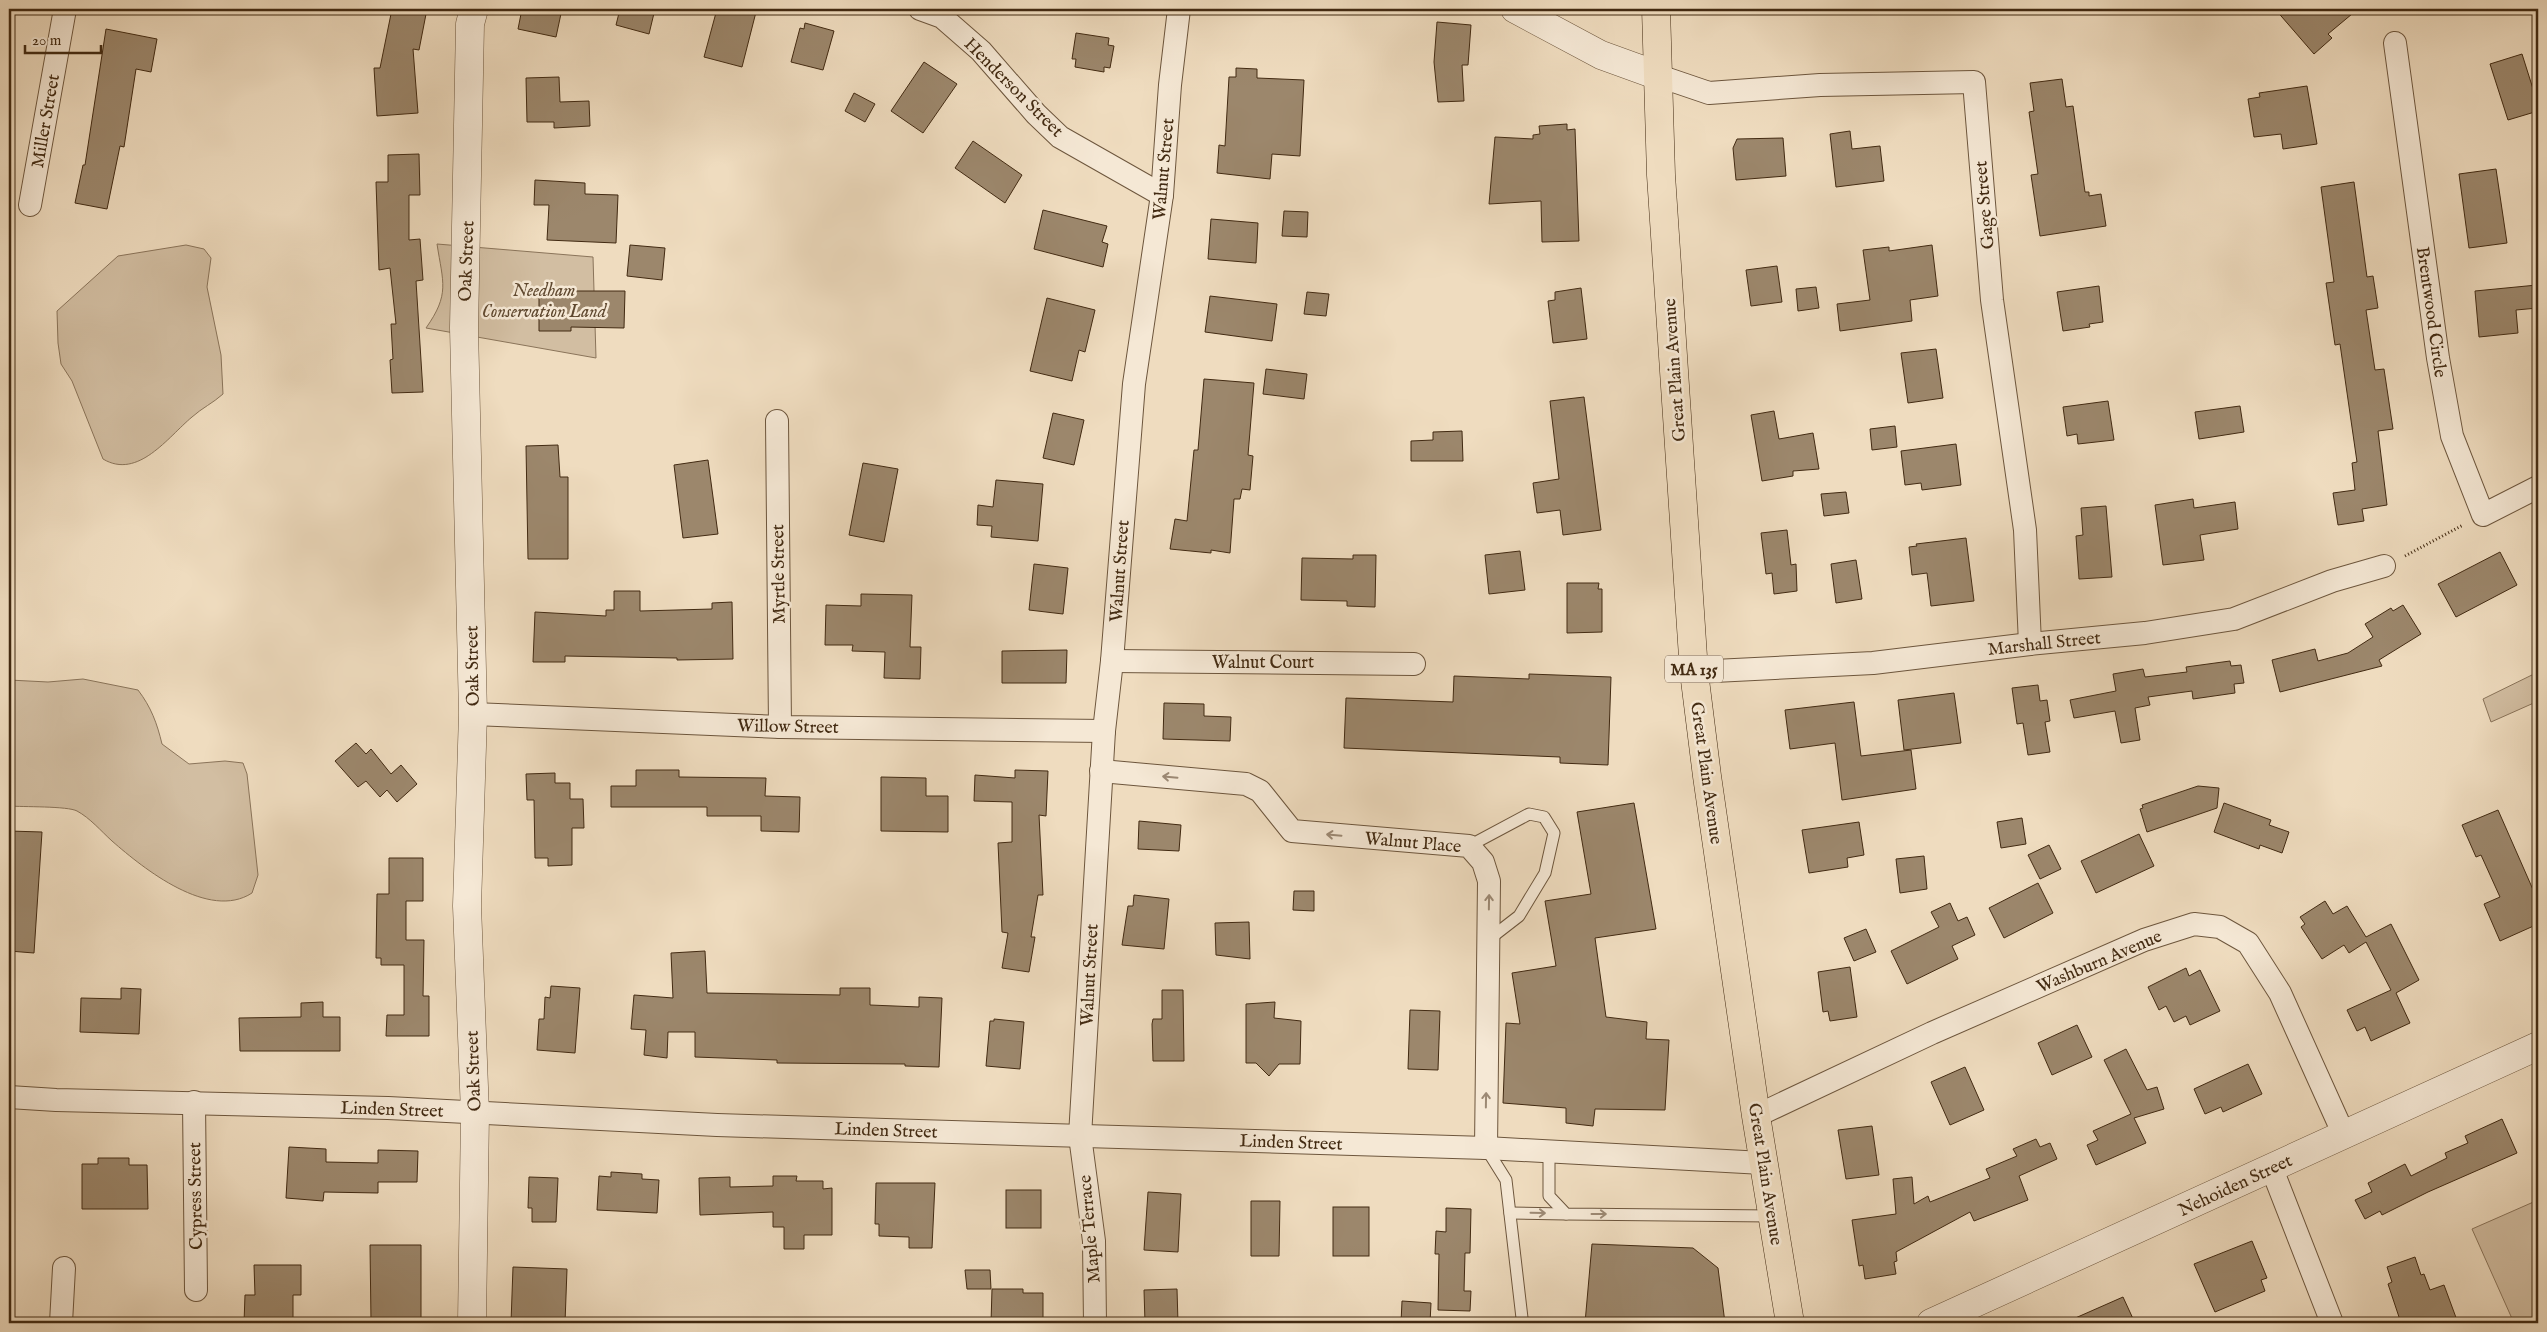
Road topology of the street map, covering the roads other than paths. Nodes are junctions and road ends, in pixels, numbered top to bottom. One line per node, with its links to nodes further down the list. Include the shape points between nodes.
1 (65, 9): 10 (street, Miller Street)
2 (474, 9): 18 (street, Oak Street, via 470,24 464,328)
3 (920, 9): 9 (street, Henderson Street, via 942,17 981,51 1060,137)
4 (1179, 9): 9 (street, Walnut Street)
5 (1515, 9): 8 (street, via 1601,55)
6 (1656, 9): 8 (main road, Great Plain Avenue / MA 135)
7 (2395, 43): 12 (street, Brentwood Circle, via 2438,358 2452,436 2483,515)
8 (1659, 76): 14 (street, Gage Street, via 1709,92 1820,85 1974,82 1992,300 2025,530); 17 (main road, Great Plain Avenue / MA 135, via 1661,175)
9 (1162, 195): 15 (street, Walnut Street, via 1134,384)
10 (30, 205)
11 (777, 421): 19 (street, Myrtle Street)
12 (2538, 487)
13 (2384, 566): 14 (street, Marshall Street, via 2332,581 2234,619 2145,633)
14 (2030, 644): 17 (street, Marshall Street, via 1873,663)
15 (1112, 661): 16 (street, Walnut Court); 20 (street, Walnut Street)
16 (1414, 664)
17 (1694, 672): 28 (main road, Great Plain Avenue / MA 135)
18 (473, 714): 19 (street, Willow Street); 27 (street, Oak Street, via 467,906)
19 (780, 727): 20 (street, Willow Street)
20 (1104, 731): 21 (street, Walnut Street)
21 (1101, 772): 22 (street, Walnut Place, one-way to 21, via 1292,831 1260,791 1246,784); 30 (street, Walnut Street)
22 (1469, 846): 23 (street, Walnut Place, one-way to 22, via 1489,881 1483,862); 23 (lane, via 1529,814 1544,817 1554,834 1541,880 1518,916)
23 (1488, 940): 31 (street, Walnut Place, one-way to 23)
24 (2538, 1046): 29 (street, Nehoiden Street)
25 (9, 1097): 26 (street, Linden Street)
26 (194, 1102): 27 (street, Linden Street); 39 (street, Cypress Street)
27 (475, 1113): 30 (street, Linden Street, via 717,1125); 42 (street, Oak Street)
28 (1756, 1116): 29 (street, Washburn Avenue, via 2038,986 2144,940 2194,924 2220,927 2248,943 2280,994); 33 (main road, Great Plain Avenue / MA 135)
29 (2344, 1135): 34 (street, Nehoiden Street)
30 (1080, 1136): 31 (street, Linden Street); 43 (street, Maple Terrace, via 1094,1241)
31 (1486, 1148): 32 (street, Linden Street); 35 (lane, via 1506,1180)
32 (1548, 1153): 33 (street, Linden Street); 36 (lane, via 1549,1196)
33 (1764, 1162): 37 (main road, Great Plain Avenue / MA 135)
34 (2272, 1169): 45 (street, Nehoiden Street); 46 (street)
35 (1510, 1213): 36 (lane, one-way to 36); 40 (lane)
36 (1566, 1214): 37 (lane, one-way to 37)
37 (1772, 1216): 44 (main road, Great Plain Avenue / MA 135)
38 (64, 1268): 41 (street)
39 (196, 1290)
40 (1522, 1318)
41 (61, 1323)
42 (472, 1323)
43 (1095, 1323)
44 (1790, 1323)
45 (1930, 1323)
46 (2332, 1323)

